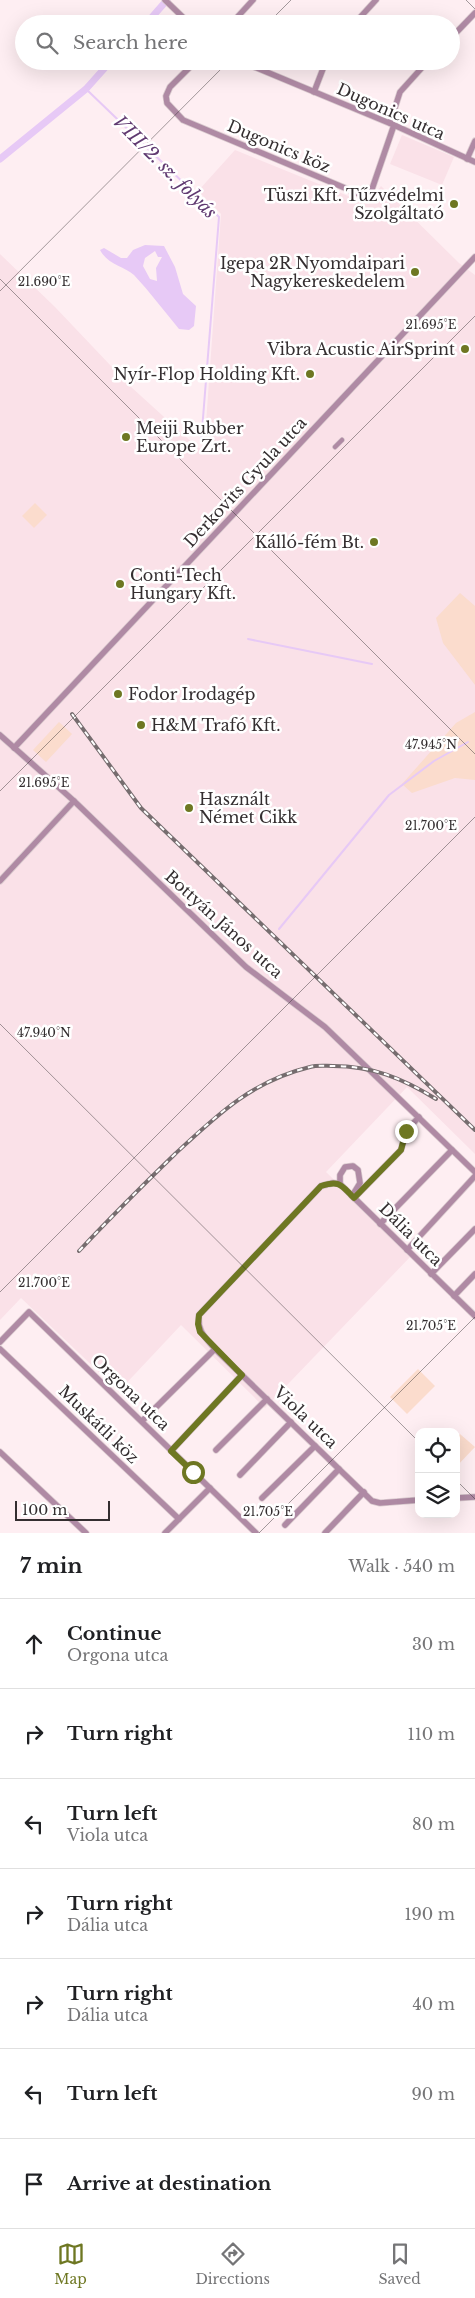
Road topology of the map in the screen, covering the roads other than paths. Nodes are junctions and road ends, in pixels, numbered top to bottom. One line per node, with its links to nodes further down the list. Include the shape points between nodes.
1 (253, 0): 6 (street)
2 (376, 0): 7 (street)
3 (167, 2): 5 (street)
4 (475, 13): 8 (street)
5 (181, 15)
6 (239, 15)
7 (362, 15)
8 (460, 29)
9 (187, 70): 14 (street, Dugonics köz, via 170,87 166,96 167,103 183,120 364,196 371,192)
10 (261, 70): 13 (street, Dugonics utca)
11 (323, 70): 13 (street)
12 (420, 70): 14 (street, via 400,92)
13 (314, 92): 14 (street, Dugonics utca)
14 (392, 124): 16 (street, Dugonics utca)
15 (475, 141): 16 (street)
16 (467, 159): 17 (street, Dugonics utca)
17 (475, 162)
18 (475, 257): 22 (street, Derkovits Gyula utca)
19 (342, 440): 20 (street)
20 (335, 447)
21 (0, 735): 22 (street, Bottyán János utca)
22 (14, 748): 23 (street, Bottyán János utca)
23 (74, 801): 24 (street); 25 (street, Bottyán János utca, via 246,967 325,1027)
24 (0, 881)
25 (418, 1117): 26 (street, Bottyán János utca); 29 (street, via 406,1131 401,1150)
26 (452, 1150): 27 (street, Bottyán János utca); 30 (street)
27 (475, 1174): 32 (street)
28 (340, 1184): 29 (street, Dália utca); 29 (street, via 340,1175 346,1167 354,1166 360,1183); 38 (street, Viola utca, via 321,1186 199,1315 200,1332)
29 (353, 1197): 30 (street, Dália utca)
30 (380, 1224): 32 (street, Dália utca)
31 (475, 1229): 33 (street)
32 (407, 1250): 33 (street, Dália utca)
33 (431, 1274): 35 (street, Dália utca)
34 (475, 1274): 35 (street)
35 (454, 1296): 36 (street, Dália utca)
36 (475, 1316)
37 (0, 1342): 42 (street, Orgona utca, via 29,1312)
38 (215, 1348): 40 (street, Viola utca); 42 (street)
39 (0, 1349): 56 (street, Muskátli köz)
40 (242, 1375): 41 (street, Viola utca); 46 (street)
41 (267, 1398): 43 (street, Viola utca); 45 (street)
42 (142, 1421): 46 (street, Orgona utca)
43 (291, 1422): 44 (street, Viola utca); 49 (street)
44 (315, 1446): 48 (street, Viola utca); 53 (street)
45 (216, 1450)
46 (171, 1451): 50 (street, Orgona utca)
47 (0, 1452): 58 (street)
48 (339, 1469): 51 (street, Viola utca); 57 (street)
49 (240, 1475)
50 (210, 1488): 56 (street); 60 (street, Orgona utca)
51 (364, 1492): 55 (street, Viola utca, via 380,1504); 61 (street)
52 (475, 1497): 54 (street)
53 (262, 1498)
54 (460, 1498)
55 (415, 1500)
56 (179, 1519): 59 (street)
57 (285, 1525)
58 (86, 1533)
59 (165, 1533)
60 (256, 1533)
61 (325, 1533)

